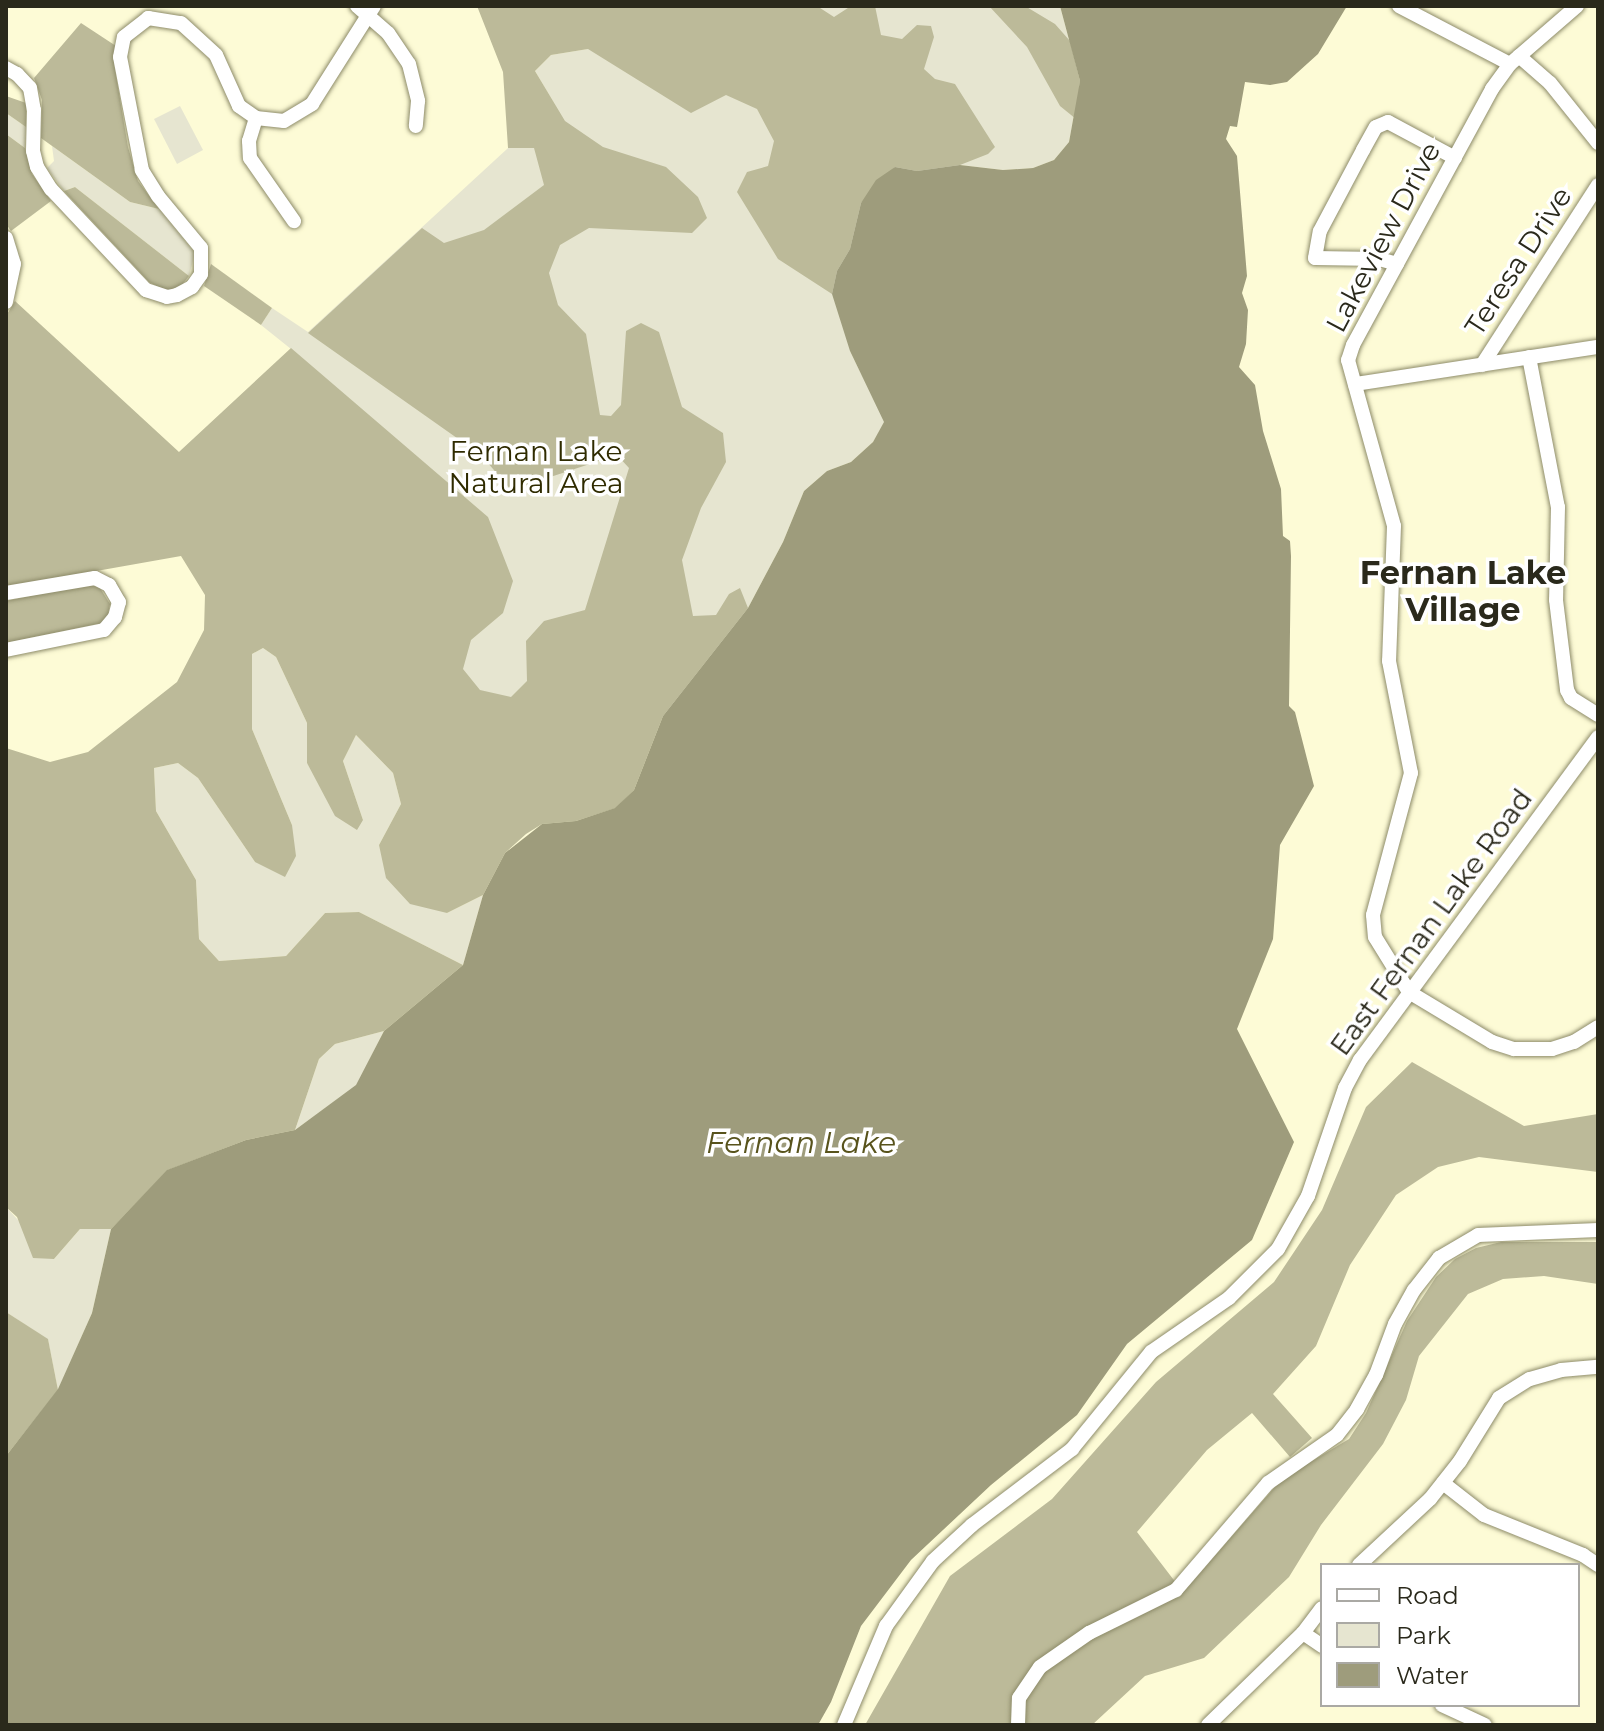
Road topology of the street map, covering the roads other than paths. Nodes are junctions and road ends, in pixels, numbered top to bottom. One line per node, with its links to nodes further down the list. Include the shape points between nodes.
1 (1399, 6): 4 (street)
2 (1577, 6): 4 (street, Lakeview Drive)
3 (366, 9): 6 (street, via 312,104 284,121); 7 (street, via 409,64 418,101)
4 (1514, 60): 8 (street, via 1550,83); 9 (street, Lakeview Drive)
5 (6, 68): 6 (street, via 30,88 33,151 42,177 146,290 167,297 197,282 201,248 142,170 120,57 124,37 148,18 181,23 209,45 233,98)
6 (256, 118): 11 (street, via 250,158)
7 (416, 126)
8 (1598, 143)
9 (1455, 158): 13 (street, Lakeview Drive); 13 (street, via 1388,122 1376,127 1363,150 1320,231 1315,258)
10 (1598, 185): 17 (street, Teresa Drive)
11 (294, 221)
12 (6, 238): 14 (street, via 14,264)
13 (1397, 264): 18 (street, Lakeview Drive, via 1348,355)
14 (6, 302)
15 (1598, 347): 16 (street)
16 (1529, 357): 17 (street); 21 (street, via 1558,507 1556,600 1567,690)
17 (1482, 365): 18 (street)
18 (1355, 384): 23 (street, Lakeview Drive, via 1394,526 1389,661 1411,773 1372,924)
19 (6, 593): 20 (street, via 95,578 109,585 119,602 104,630)
20 (6, 650)
21 (1598, 715)
22 (1598, 737): 23 (street, East Fernan Lake Road)
23 (1409, 992): 24 (street, via 1481,1037 1514,1049 1552,1049); 34 (street, East Fernan Lake Road, via 1352,1074 1308,1196 1278,1249 1229,1298 1151,1352 1072,1449 933,1561 886,1626)
24 (1598, 1027)
25 (1598, 1230): 35 (street, via 1478,1235 1439,1258 1414,1290 1376,1375 1337,1435 1268,1483 1176,1590 1089,1633 1040,1667 1019,1698)
26 (1598, 1367): 27 (street, via 1530,1379 1499,1398)
27 (1443, 1483): 28 (street); 29 (street, via 1484,1515)
28 (1361, 1563)
29 (1598, 1565)
30 (1320, 1611): 31 (street)
31 (1303, 1633): 32 (street); 36 (street)
32 (1320, 1645)
33 (1446, 1707): 37 (street)
34 (844, 1725)
35 (1018, 1725)
36 (1208, 1725)
37 (1485, 1725)

